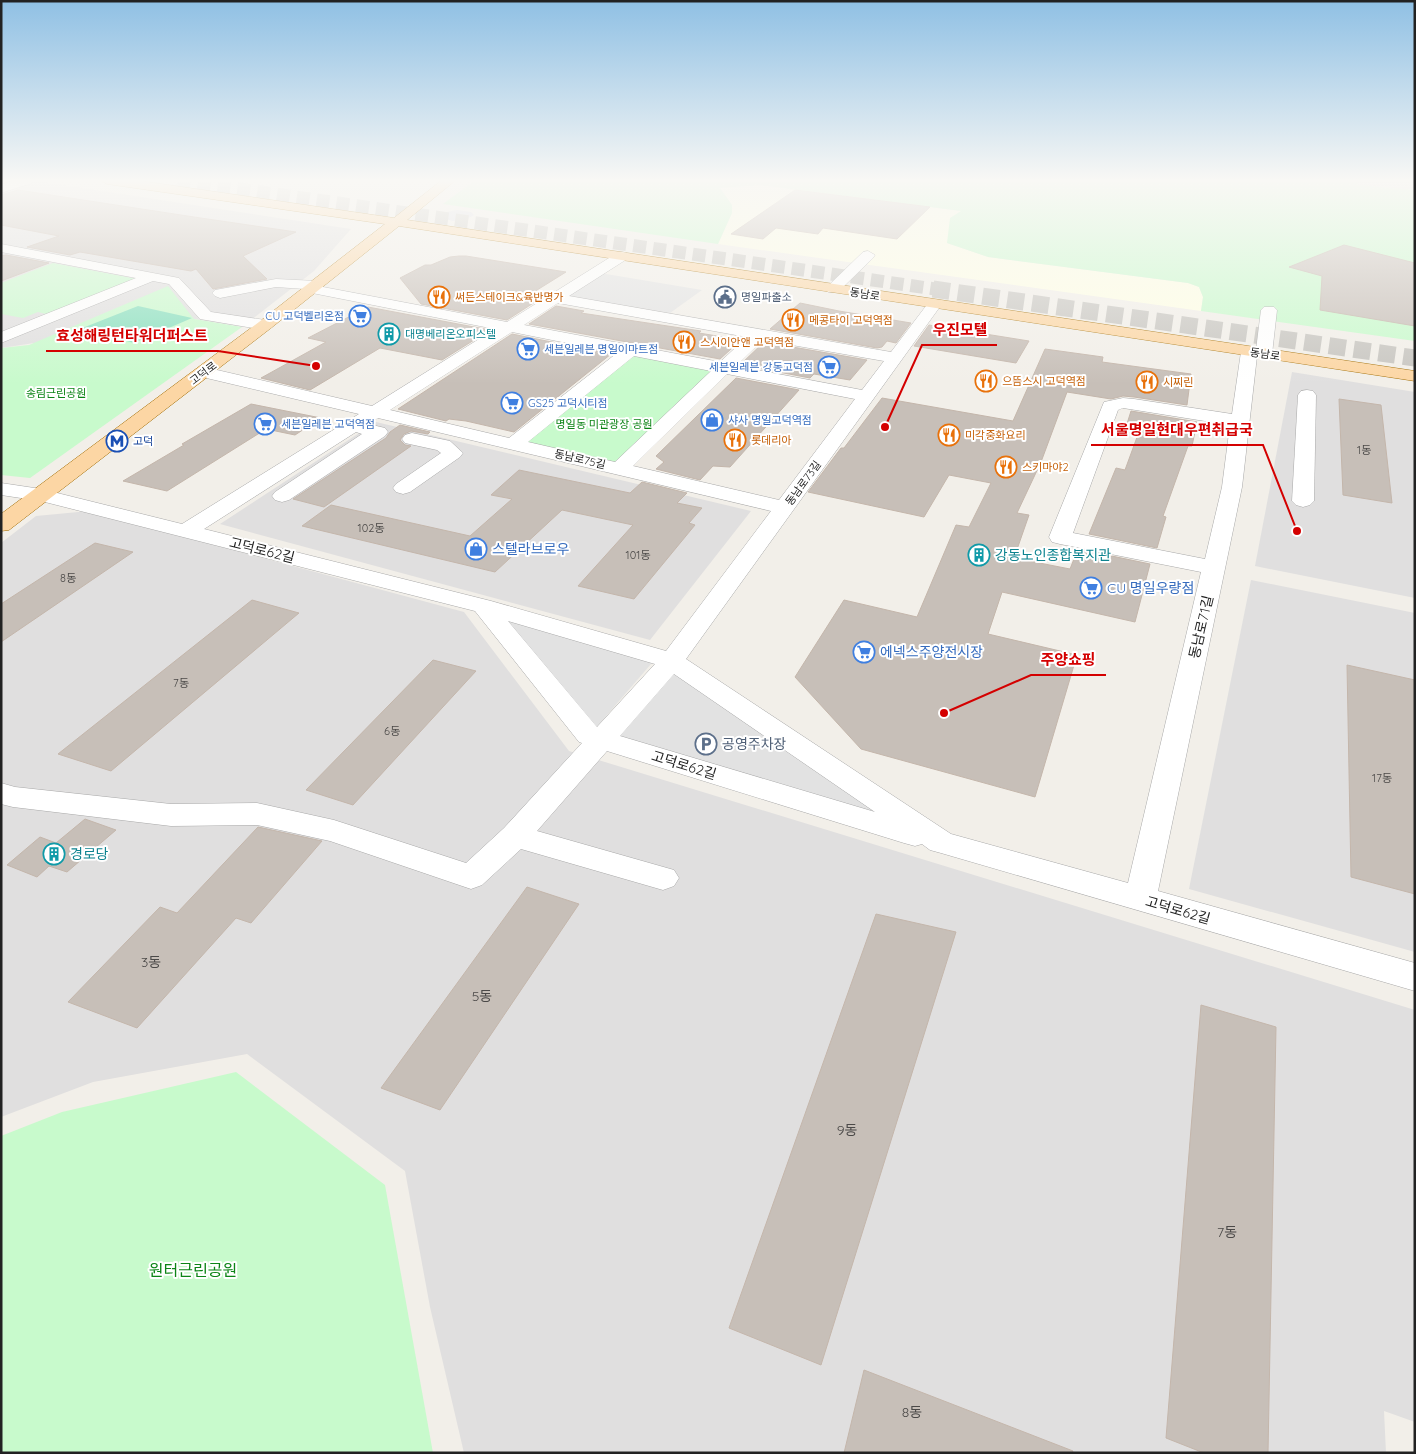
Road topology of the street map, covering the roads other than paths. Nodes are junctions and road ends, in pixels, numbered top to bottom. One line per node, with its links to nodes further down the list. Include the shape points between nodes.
1 (1, 248): 6 (street)
2 (365, 248): 7 (main road, 고덕로)
3 (568, 248): 5 (main road, 동남로)
4 (868, 255): 8 (street)
5 (622, 256): 8 (main road, 동남로); 10 (street)
6 (151, 277): 14 (street, via 174,281 206,316); 18 (street)
7 (314, 287): 9 (street, via 276,283); 14 (main road, 고덕로); 15 (street)
8 (833, 289): 11 (main road, 동남로)
9 (220, 293)
10 (555, 298): 13 (street); 15 (street)
11 (934, 305): 21 (main road, 동남로); 22 (street, 동남로73길)
12 (1269, 310): 21 (street, 동남로71길)
13 (677, 320): 16 (street); 17 (street)
14 (265, 326): 24 (main road, 고덕로)
15 (510, 326): 20 (street); 28 (street)
16 (664, 330)
17 (759, 334): 22 (street); 23 (street)
18 (1, 338)
19 (651, 341): 20 (street)
20 (634, 351): 23 (street); 32 (street)
21 (1256, 353): 25 (main road, 동남로); 29 (street, 동남로71길)
22 (895, 358): 27 (street, 동남로73길)
23 (724, 368): 27 (street); 33 (street)
24 (204, 372): 28 (street, 동남로75길); 36 (main road, 고덕로)
25 (1415, 376)
26 (1307, 395): 38 (street)
27 (867, 396): 39 (street, 동남로73길)
28 (375, 411): 30 (street); 32 (street, 동남로75길)
29 (1241, 421): 42 (street, 동남로71길, via 1232,487); 42 (street, via 1129,404 1110,406 1060,537)
30 (353, 426): 31 (street); 41 (street)
31 (378, 432): 34 (street, via 443,445 453,453); 37 (street)
32 (513, 444): 33 (street, 동남로75길)
33 (619, 469): 39 (street, 동남로75길)
34 (403, 488)
35 (1, 489): 36 (street, 고덕로62길)
36 (41, 495): 40 (main road, 고덕로); 41 (street, 고덕로62길)
37 (282, 496)
38 (1303, 501)
39 (785, 508): 44 (street, 동남로73길)
40 (1, 525)
41 (186, 531): 43 (street, 고덕로62길)
42 (1214, 568): 50 (street, 동남로71길)
43 (484, 606): 44 (street, 고덕로62길); 45 (street, 고덕로62길, via 589,736)
44 (672, 661): 45 (street, 동남로73길); 48 (street, 고덕로62길)
45 (602, 740): 47 (street, 동남로73길); 48 (street, 고덕로62길)
46 (1, 793): 47 (street, 동남로73길, via 171,815 257,814 334,831 471,877)
47 (515, 836): 49 (street)
48 (941, 842): 50 (street, 고덕로62길)
49 (663, 878)
50 (1140, 899): 51 (street, 고덕로62길)
51 (1415, 977)

